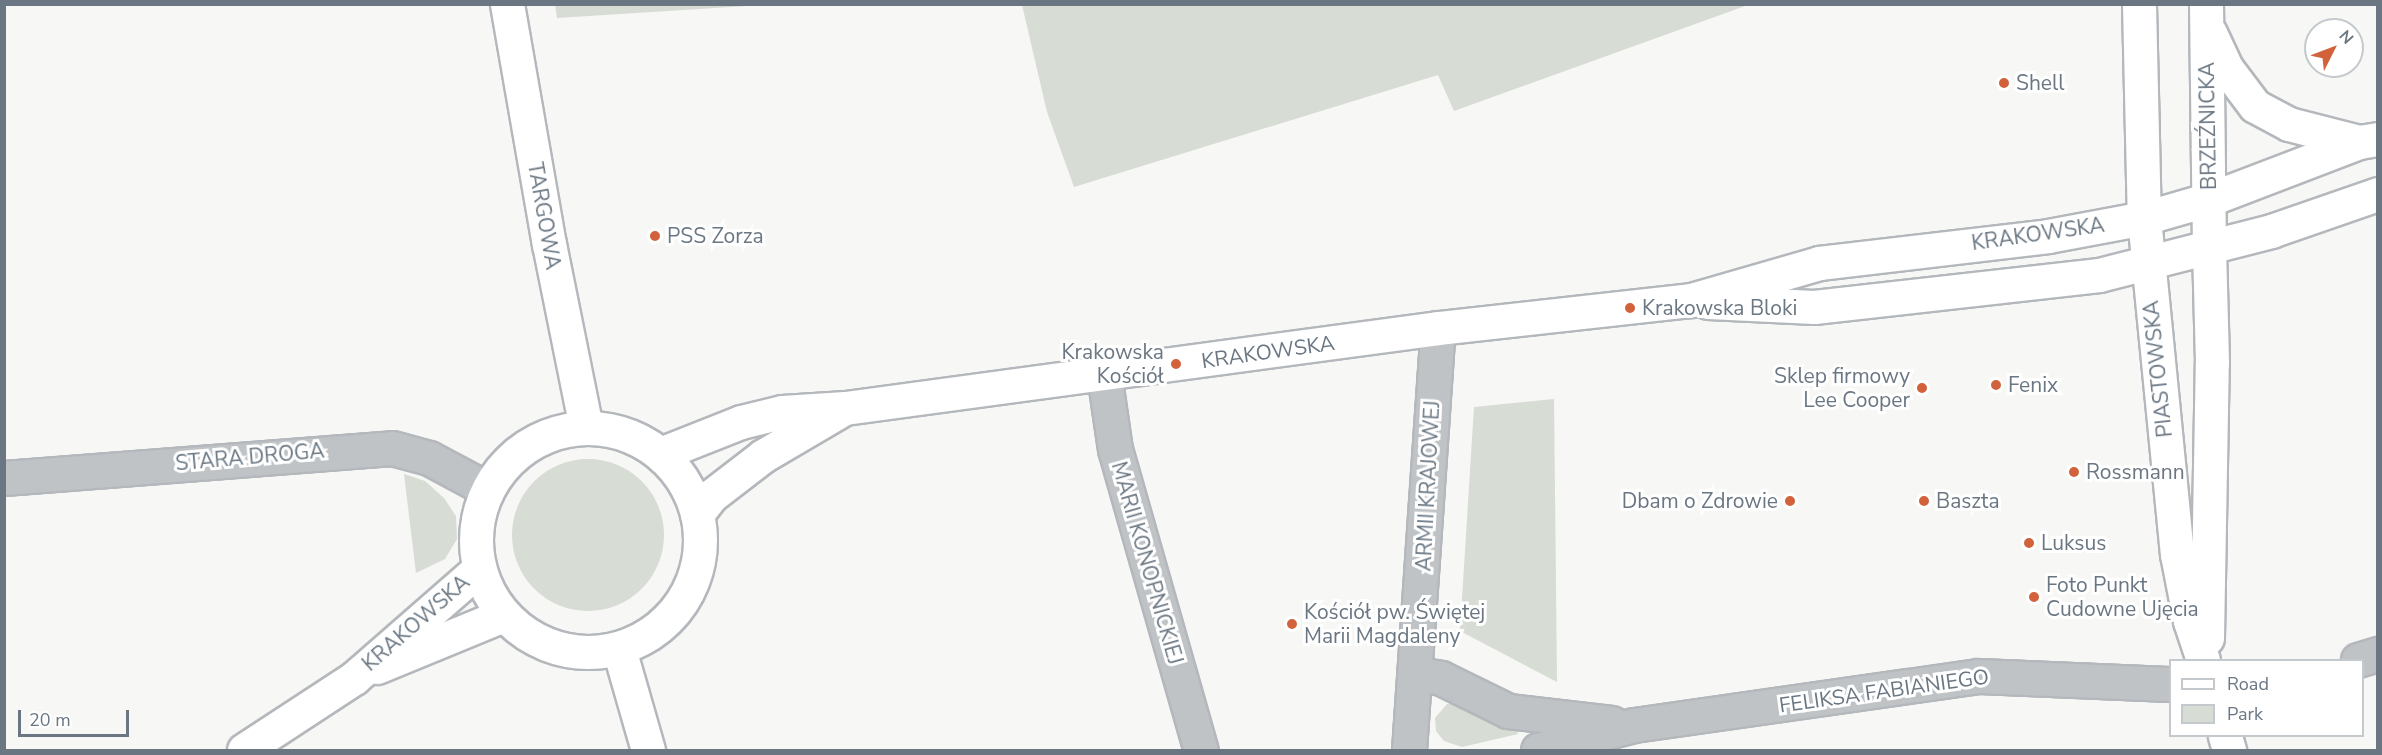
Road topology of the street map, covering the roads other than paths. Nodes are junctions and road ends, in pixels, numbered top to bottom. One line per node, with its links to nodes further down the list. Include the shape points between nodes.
1 (507, 4): 14 (main road, TARGOWA)
2 (2139, 4): 7 (main road)
3 (2206, 15): 4 (main road, via 2227,69 2255,106 2289,124); 6 (main road, BRZEŹNICKA)
4 (2368, 140): 6 (main road, KRAKOWSKA)
5 (2378, 194): 8 (main road, KRAKOWSKA)
6 (2210, 199): 7 (main road, KRAKOWSKA); 8 (main road, BRZEŹNICKA)
7 (2144, 218): 9 (main road, PIASTOWSKA); 10 (main road, KRAKOWSKA, via 2048,236 1819,263)
8 (2209, 248): 9 (main road, KRAKOWSKA); 23 (main road, PIASTOWSKA, via 2212,362)
9 (2147, 263): 10 (main road, KRAKOWSKA, via 2055,282 1814,307 1736,306); 24 (main road, PIASTOWSKA, via 2177,554 2190,621)
10 (1691, 300): 11 (main road, KRAKOWSKA)
11 (1438, 328): 12 (main road, KRAKOWSKA); 26 (street, ARMII KRAJOWEJ)
12 (1104, 374): 13 (main road, KRAKOWSKA); 32 (street, MARII KONOPNICKIEJ, via 1114,449)
13 (845, 408): 15 (main road, KRAKOWSKA, via 782,412 741,422); 18 (main road, KRAKOWSKA, via 763,456 711,496)
14 (586, 428): 15 (main road, via 613,430); 17 (main road, via 557,432 530,443 507,461)
15 (660, 454): 18 (main road, via 689,491)
16 (4, 478): 17 (street, STARA DROGA, via 392,448 429,458)
17 (487, 489): 19 (main road, via 475,541)
18 (697, 514): 21 (main road, via 697,570 686,597 668,620 646,637)
19 (479, 569): 20 (main road, via 488,594); 27 (main road, KRAKOWSKA)
20 (503, 615): 21 (main road, via 527,636 556,649 588,653); 27 (main road, KRAKOWSKA)
21 (620, 649): 31 (main road)
22 (2378, 654): 25 (street)
23 (2205, 659)
24 (2205, 659)
25 (2361, 659)
26 (1417, 674): 29 (street, FELIKSA FABIANIEGO, via 1441,678 1508,711 1529,716); 33 (street, ARMII KRAJOWEJ)
27 (354, 678): 30 (main road, KRAKOWSKA)
28 (2169, 684): 29 (street, FELIKSA FABIANIEGO, via 1978,676)
29 (1634, 725): 34 (street, FELIKSA FABIANIEGO)
30 (244, 750)
31 (648, 750)
32 (1201, 750)
33 (1408, 750)
34 (1538, 750)

